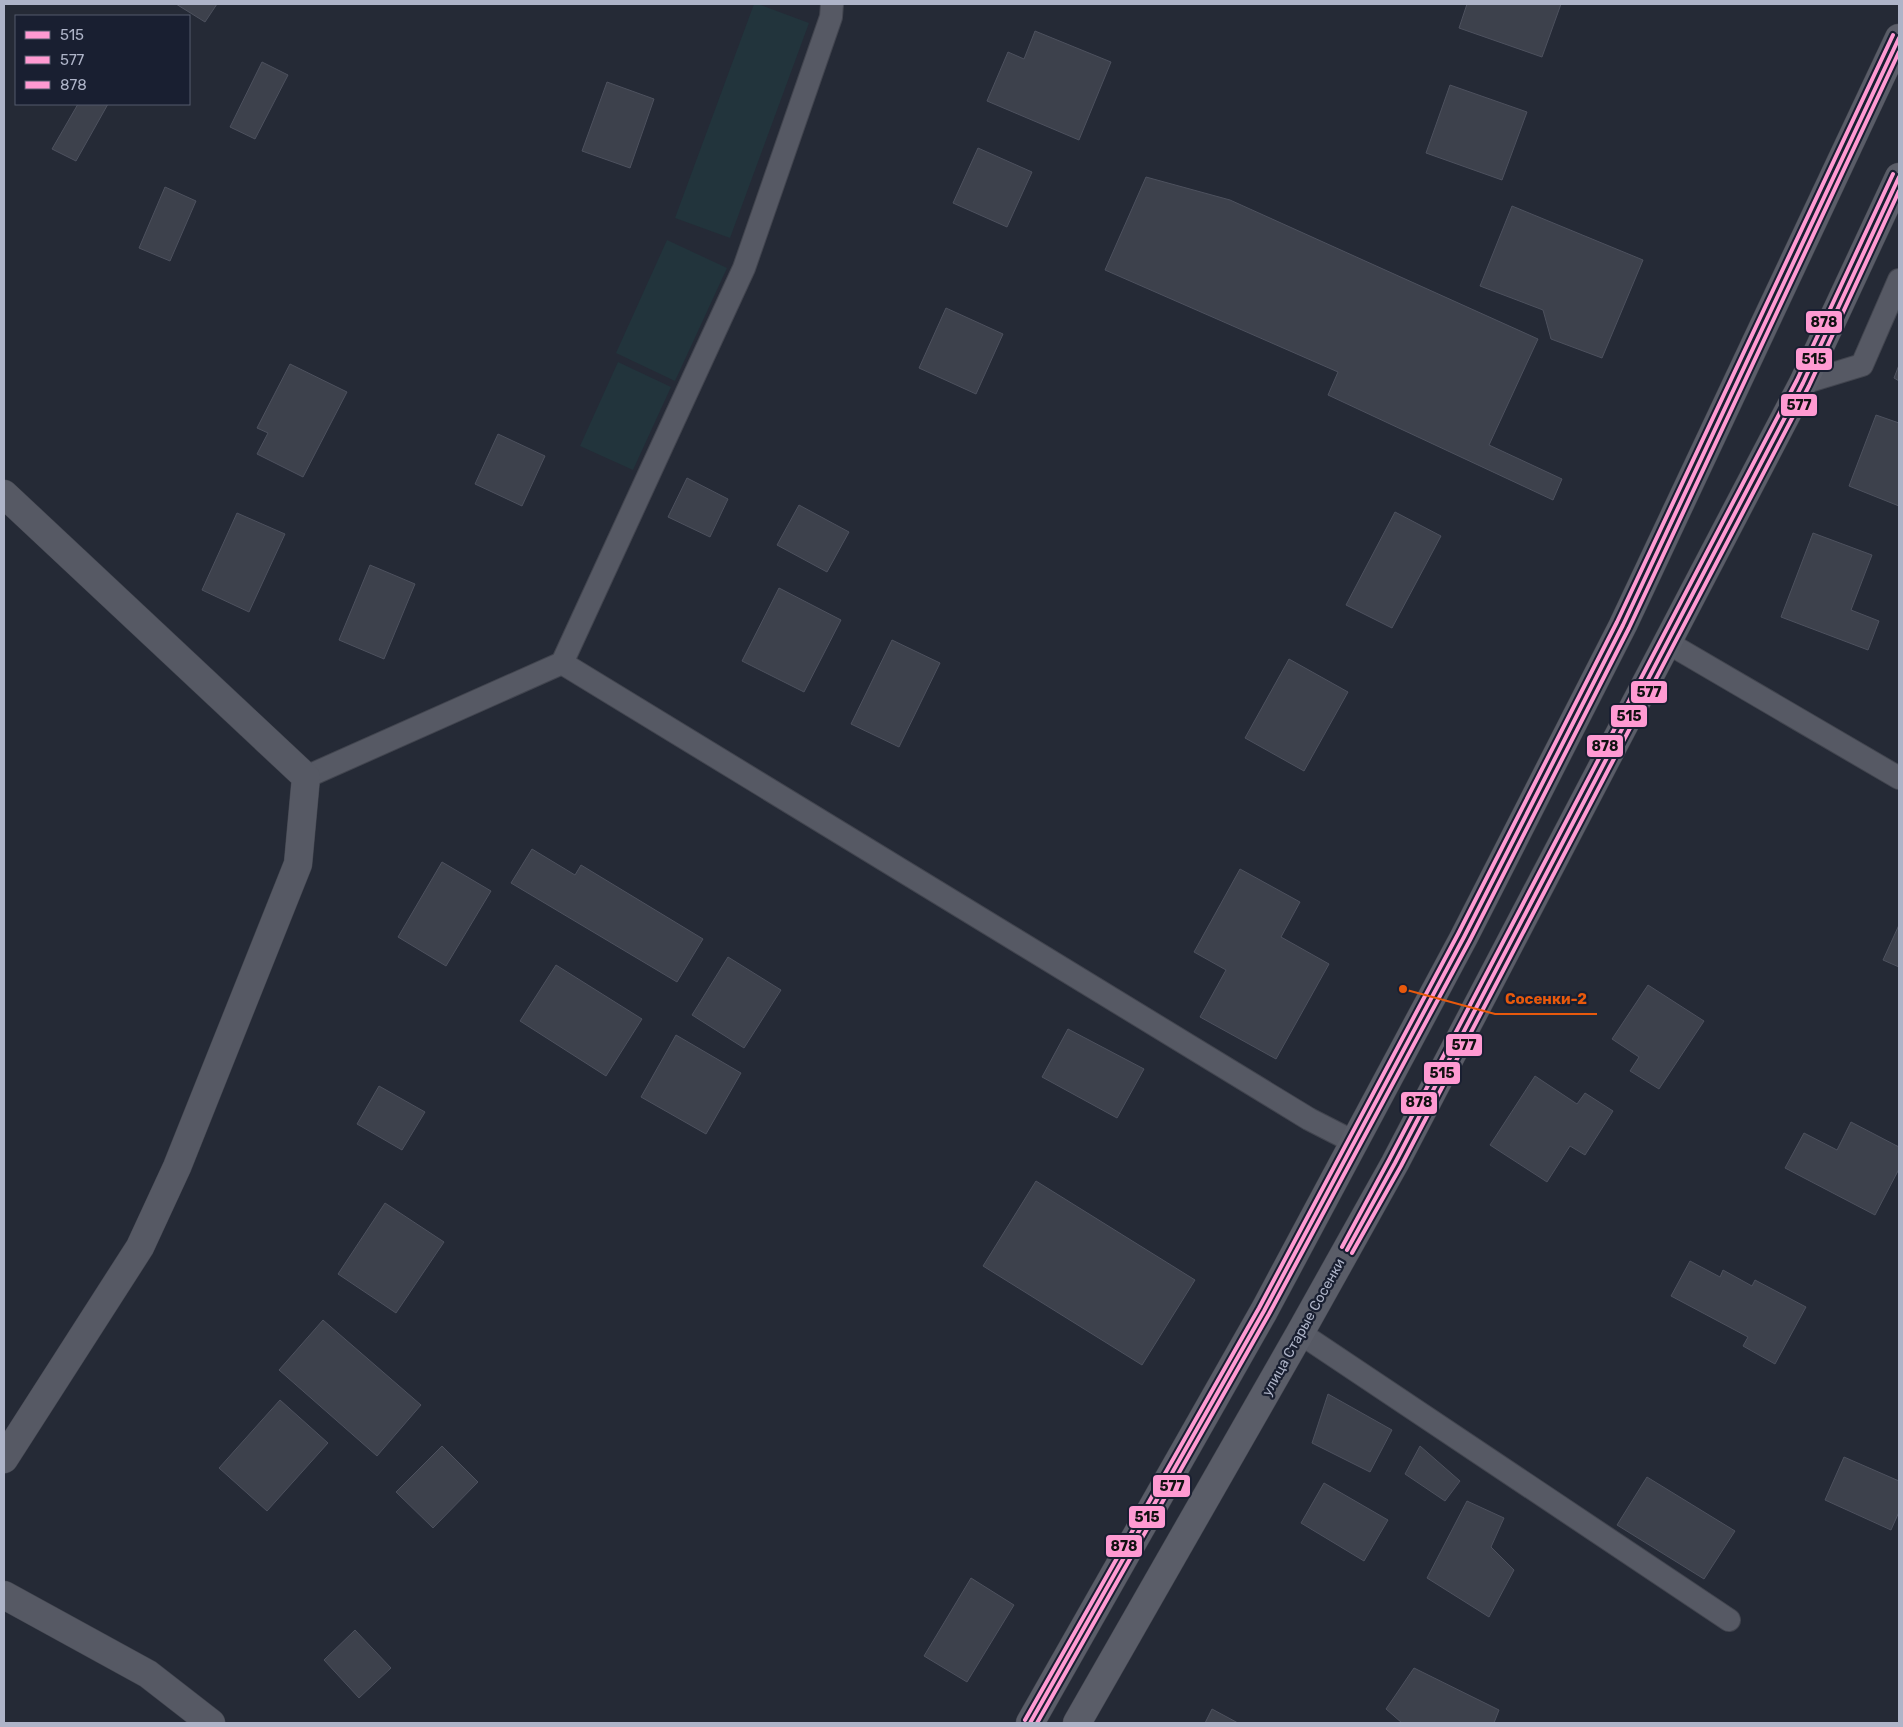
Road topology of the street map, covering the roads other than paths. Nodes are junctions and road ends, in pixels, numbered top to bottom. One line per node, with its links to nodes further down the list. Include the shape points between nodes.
1 (832, 4): 8 (lane, via 831,18 744,268)
2 (1899, 38): 11 (main road, via 1623,625 1464,937)
3 (1899, 177): 5 (main road, улица Старые Сосенки)
4 (1899, 280): 5 (lane, via 1862,365)
5 (1804, 383): 7 (main road, улица Старые Сосенки)
6 (4, 494): 9 (street)
7 (1668, 643): 10 (lane); 12 (main road, улица Старые Сосенки, via 1394,1163)
8 (562, 663): 9 (lane); 11 (lane, via 1301,1114)
9 (306, 777): 13 (street, via 298,864 177,1167 140,1248)
10 (1899, 778)
11 (1354, 1142): 17 (main road, via 1264,1311)
12 (1300, 1333): 15 (lane); 18 (main road, улица Старые Сосенки)
13 (4, 1460)
14 (4, 1595): 16 (street, via 148,1674)
15 (1729, 1620)
16 (211, 1723)
17 (1030, 1723)
18 (1077, 1723)

